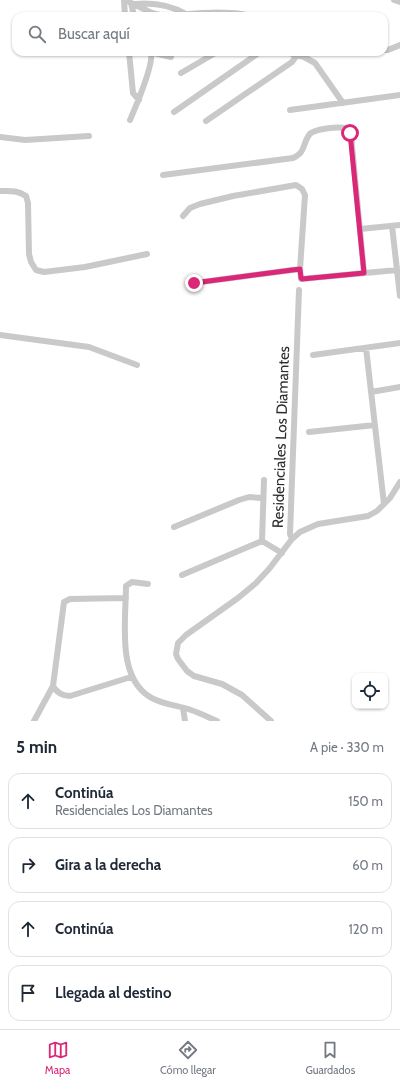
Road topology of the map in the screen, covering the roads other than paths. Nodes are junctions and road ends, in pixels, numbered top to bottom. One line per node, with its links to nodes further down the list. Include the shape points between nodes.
1 (125, 0): 4 (street); 5 (street)
2 (394, 0): 3 (street)
3 (400, 2)
4 (133, 3): 6 (street); 7 (street); 8 (street, via 166,5)
5 (125, 12)
6 (134, 12)
7 (150, 12)
8 (183, 12)
9 (400, 45): 10 (street)
10 (388, 50)
11 (129, 56): 21 (street, via 133,94)
12 (150, 56): 21 (street)
13 (167, 56): 18 (street)
14 (210, 56): 19 (street)
15 (254, 56): 24 (street)
16 (296, 56): 26 (street, via 292,62)
17 (300, 56): 22 (street, via 315,62)
18 (171, 57)
19 (181, 73)
20 (400, 95): 22 (street)
21 (139, 100): 25 (street)
22 (343, 103): 23 (street)
23 (290, 110)
24 (174, 112)
25 (130, 120)
26 (206, 121)
27 (89, 136): 28 (street, via 25,140)
28 (0, 137)
29 (163, 175): 34 (street, via 288,159 297,156 303,150 308,137 315,131 344,128 349,130 350,135)
30 (0, 191): 35 (street, via 14,190 26,196 29,254 36,270 44,272 85,267)
31 (183, 216): 36 (street, via 194,206 219,198 294,185 302,188 305,195)
32 (400, 225): 33 (street)
33 (392, 226): 34 (street); 37 (street)
34 (360, 229): 38 (street)
35 (147, 254)
36 (300, 269): 38 (street, via 302,279); 39 (street)
37 (397, 270): 38 (street); 41 (street)
38 (364, 273)
39 (194, 283)
40 (298, 290): 56 (street, Residenciales Los Diamantes, via 290,534)
41 (400, 296)
42 (0, 335): 46 (street, via 89,347)
43 (400, 343): 44 (street)
44 (366, 348): 45 (street); 48 (street)
45 (313, 355)
46 (138, 365)
47 (400, 387): 48 (street)
48 (371, 392): 49 (street)
49 (375, 425): 50 (street); 54 (street)
50 (309, 432)
51 (264, 480): 53 (street)
52 (400, 482): 54 (street)
53 (262, 498): 55 (street, via 239,500); 57 (street)
54 (384, 504): 56 (street, via 368,516 318,524)
55 (174, 527)
56 (292, 539): 58 (street, Residenciales Los Diamantes)
57 (262, 541): 58 (street); 59 (street)
58 (282, 554): 68 (street, Residenciales Los Diamantes, via 256,583 178,643 176,654 187,671 194,676 222,684 242,695)
59 (182, 575)
60 (148, 584): 61 (street, via 129,583 126,586)
61 (126, 598): 62 (street, via 125,641); 63 (street, via 70,599 64,602)
62 (131, 677): 63 (street, via 70,696 60,694); 64 (street, via 145,694 155,700)
63 (53, 686): 65 (street)
64 (183, 708): 66 (street); 67 (street)
65 (34, 721)
66 (185, 721)
67 (217, 721)
68 (271, 721)

